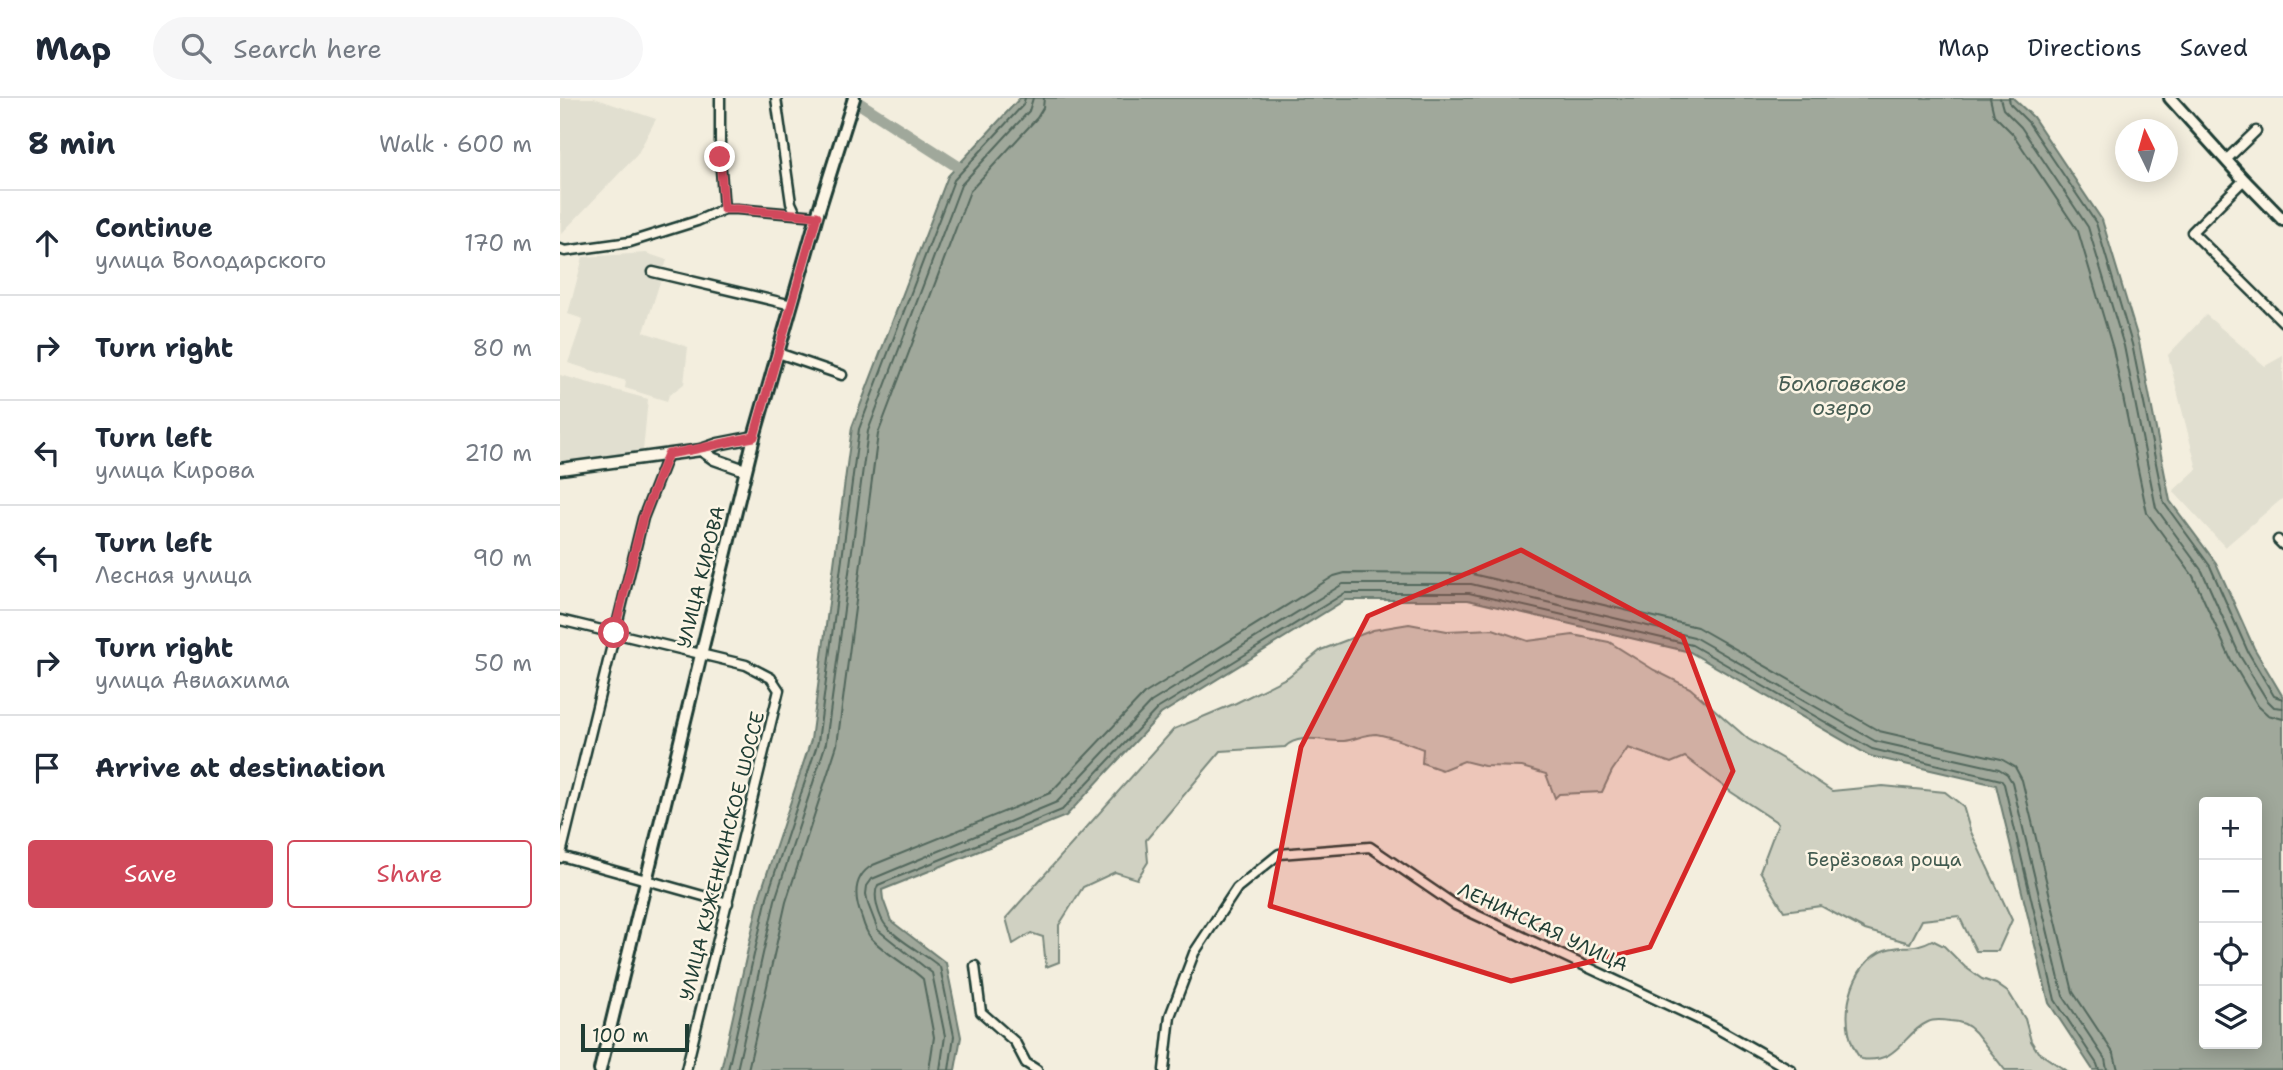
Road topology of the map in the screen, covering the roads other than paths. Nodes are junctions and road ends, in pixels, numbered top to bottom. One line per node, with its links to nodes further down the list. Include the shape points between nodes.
1 (720, 98): 8 (street)
2 (776, 98): 9 (street)
3 (854, 98): 10 (main road, УЛИЦА КИРОВА)
4 (2170, 98): 6 (main road)
5 (2256, 131): 6 (street)
6 (2226, 160): 7 (main road)
7 (2244, 180): 11 (main road); 15 (street, via 2192,232)
8 (724, 209): 9 (street); 12 (street, via 630,242)
9 (796, 214): 10 (street)
10 (817, 216): 14 (main road, УЛИЦА КИРОВА)
11 (2283, 220)
12 (560, 249)
13 (653, 272): 14 (street)
14 (792, 305): 16 (main road, УЛИЦА КИРОВА)
15 (2283, 322)
16 (778, 353): 17 (street); 18 (main road, УЛИЦА КИРОВА)
17 (842, 374)
18 (754, 437): 19 (street); 22 (main road, УЛИЦА КИРОВА)
19 (701, 450): 20 (street); 22 (street)
20 (668, 454): 21 (street); 24 (street, via 643,518)
21 (560, 469)
22 (745, 470): 25 (main road, УЛИЦА КИРОВА)
23 (560, 620): 24 (street)
24 (614, 633): 25 (street); 26 (street)
25 (700, 654): 27 (main road, УЛИЦА КИРОВА); 28 (street, УЛИЦА КУЖЕНКИНСКОЕ ШОССЕ, via 763,672 779,690)
26 (561, 857): 27 (street)
27 (648, 880): 28 (street); 30 (main road, УЛИЦА КИРОВА)
28 (728, 903): 31 (street, УЛИЦА КУЖЕНКИНСКОЕ ШОССЕ)
29 (975, 967): 32 (street, via 981,1012 1016,1042 1026,1063)
30 (600, 1070)
31 (686, 1070)
32 (1037, 1070)
33 (1164, 1070): 34 (street, ЛЕНИНСКАЯ УЛИЦА, via 1170,1016 1194,953 1237,888 1279,853 1370,847 1455,905 1711,1025)
34 (1791, 1070)

